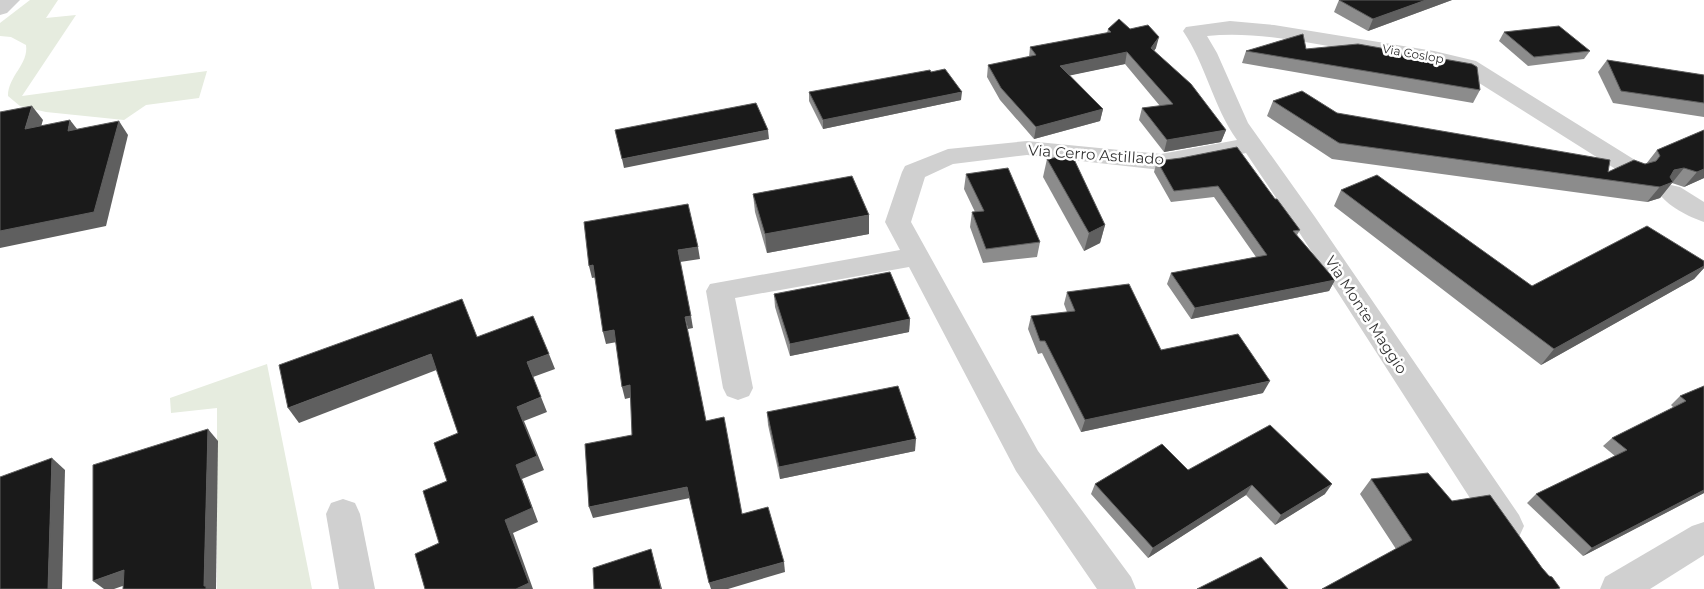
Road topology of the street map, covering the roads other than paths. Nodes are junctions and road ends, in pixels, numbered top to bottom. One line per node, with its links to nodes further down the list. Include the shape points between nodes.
1 (10, 0): 2 (street)
2 (0, 9)
3 (1193, 31): 4 (street, Via Monte Maggio, via 1211,62 1227,108); 5 (street, Via Coslop, via 1245,27 1456,62 1483,75)
4 (1252, 145): 8 (street, Via Cerro Astillado, via 1161,162 1027,148 948,157 914,172 898,222); 12 (street, Via Monte Maggio, via 1367,314 1456,453)
5 (1634, 170)
6 (1671, 193): 7 (street)
7 (1704, 213)
8 (916, 256): 9 (street, via 720,291); 14 (street, Via Cerro Astillado, via 1027,461)
9 (738, 388)
10 (343, 514): 13 (street)
11 (1704, 537): 15 (street)
12 (1523, 548)
13 (357, 589)
14 (1118, 589)
15 (1618, 589)

